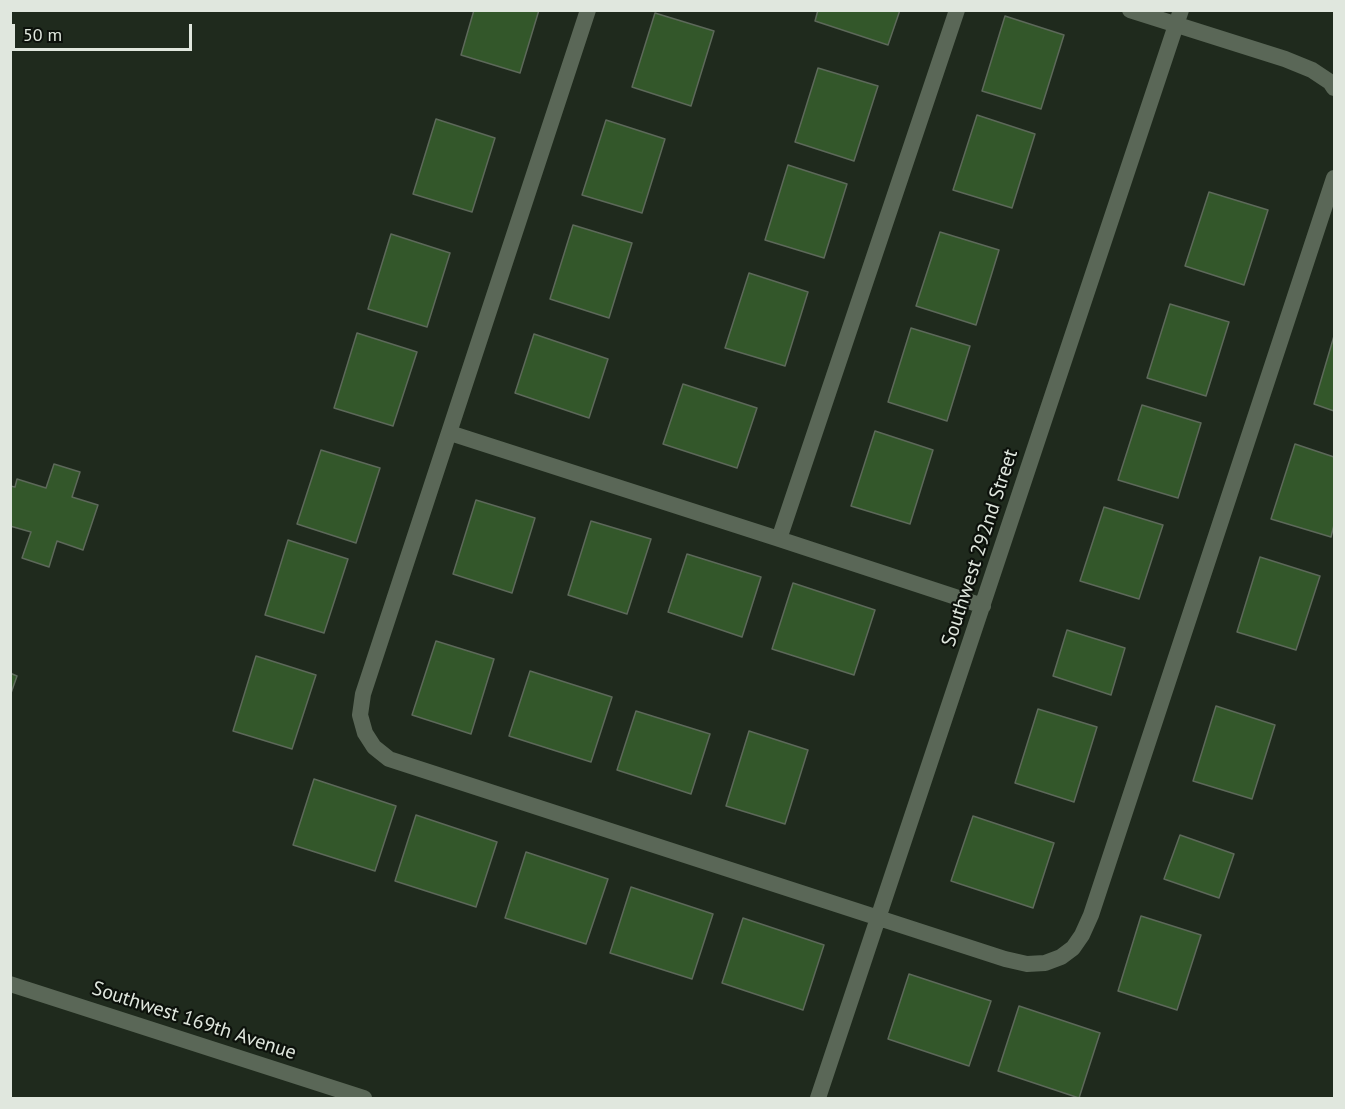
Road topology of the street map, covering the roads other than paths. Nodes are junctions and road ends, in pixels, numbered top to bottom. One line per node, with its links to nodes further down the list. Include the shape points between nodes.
1 (588, 10): 7 (street)
2 (957, 10): 8 (street)
3 (1130, 10): 4 (street)
4 (1179, 18): 5 (street, via 1312,70); 9 (street, Southwest 292nd Street)
5 (1335, 88)
6 (1335, 178): 10 (street, via 1082,935 1061,957 1027,964)
7 (450, 433): 8 (street); 10 (street, via 363,694 360,715 365,734 374,747 389,759)
8 (779, 539): 9 (street)
9 (983, 606): 10 (street, Southwest 292nd Street)
10 (878, 919): 13 (street, Southwest 292nd Street)
11 (10, 984): 12 (street, Southwest 169th Avenue)
12 (364, 1098)
13 (818, 1098)

